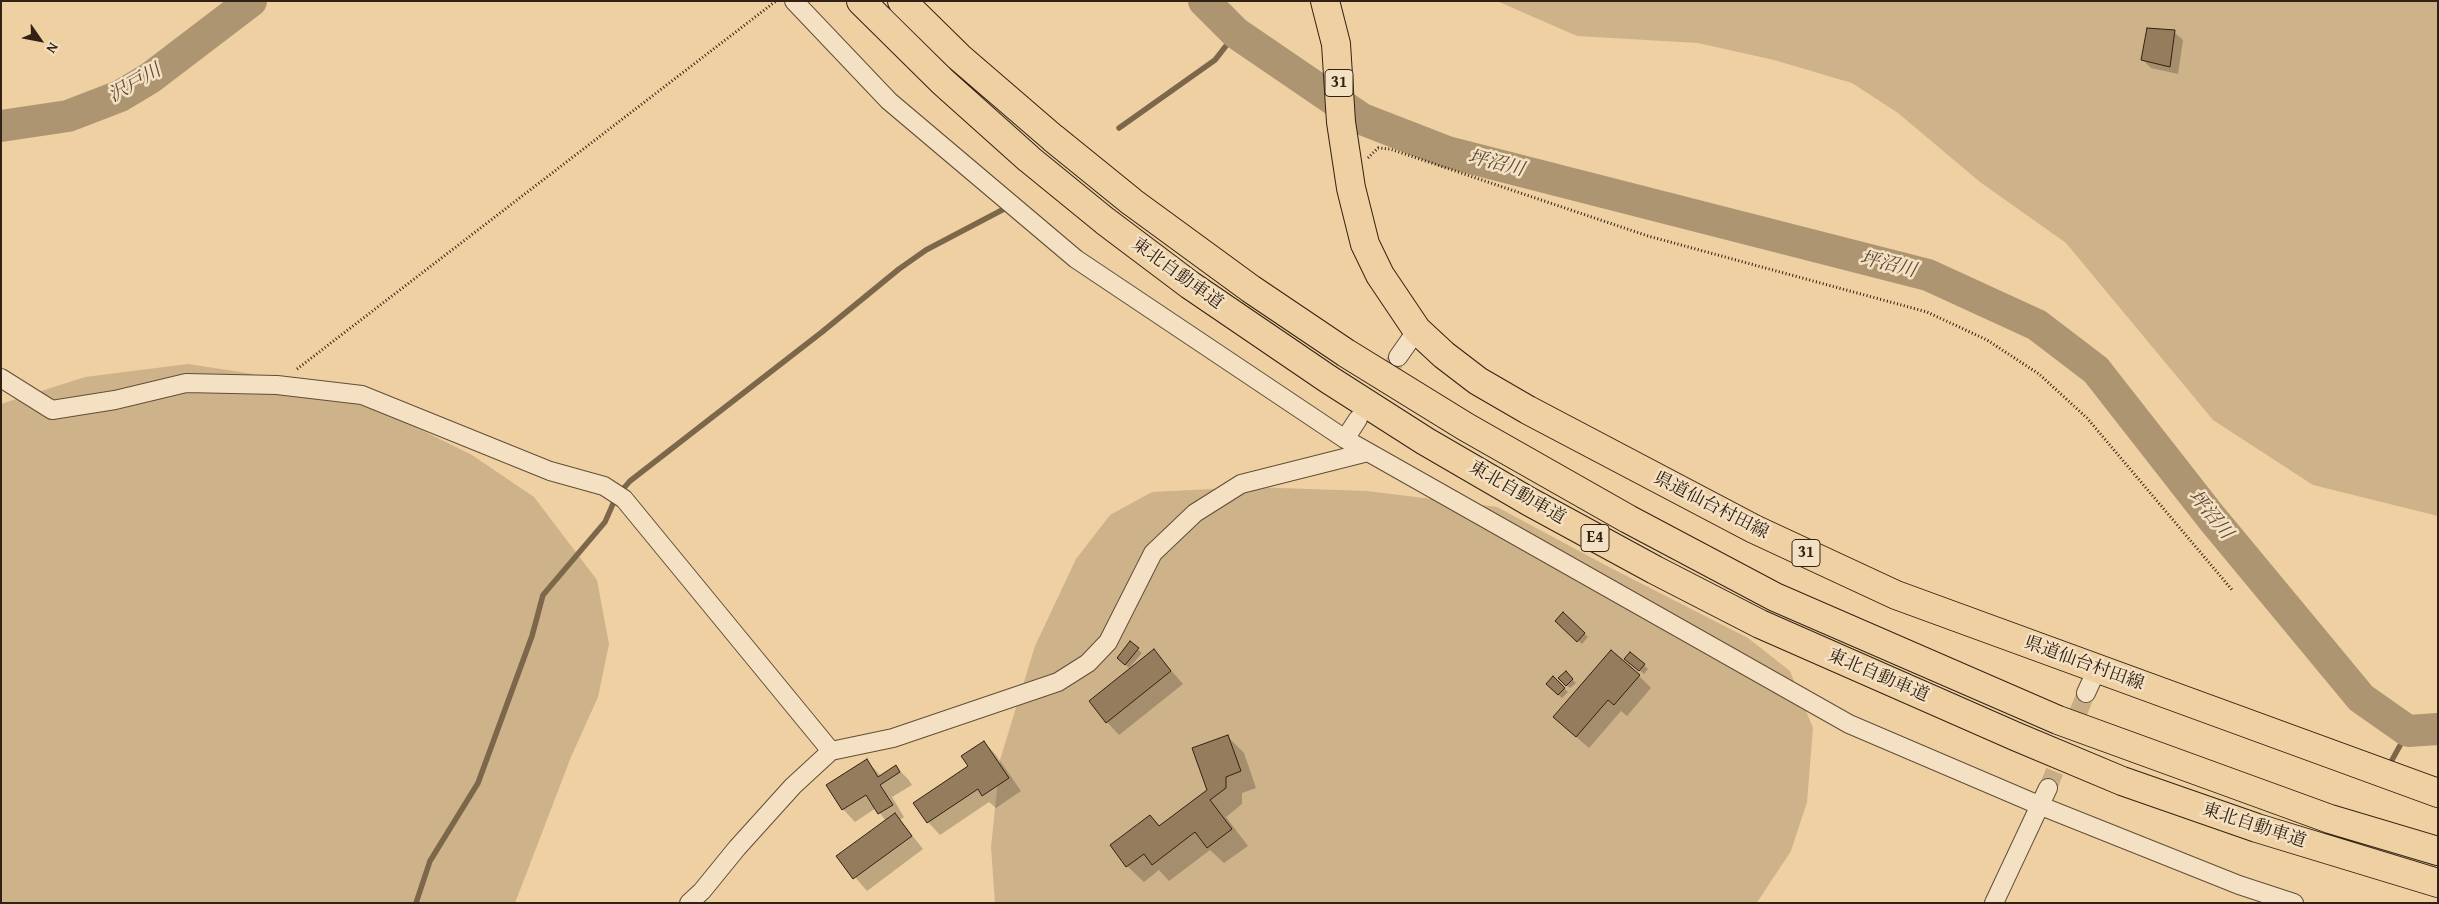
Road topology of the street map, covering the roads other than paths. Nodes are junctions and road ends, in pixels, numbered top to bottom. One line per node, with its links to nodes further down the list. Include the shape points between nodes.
1 (794, 1): 9 (street, via 889,101 1076,259)
2 (861, 1): 16 (main road, 東北自動車道 / E4, via 943,82 1029,159 1190,285 1409,430 1530,502 1760,624 2017,738 2122,781 2257,828)
3 (902, 1): 15 (main road, 東北自動車道 / E4, via 958,57 1053,138 1132,202 1251,289 1346,353 1466,427 1628,519 1775,597 2058,720 2330,818)
4 (1325, 1): 5 (main road, 県道仙台村田線 / 31, via 1336,44 1341,122 1351,188 1365,244 1380,275)
5 (1417, 330): 6 (street); 13 (main road, 県道仙台村田線 / 31, via 1478,381 1536,414 1754,529 1896,595 2091,681)
6 (1398, 357)
7 (1, 378): 11 (street, via 52,410 115,400 186,383 277,385 362,395 550,471 619,495)
8 (1358, 419): 9 (street)
9 (1345, 439): 10 (street)
10 (1368, 452): 11 (street, via 1241,484 1195,513 1153,554 1108,642 1088,663 1058,682 893,738); 14 (street, via 1849,724)
11 (831, 751): 17 (street, via 793,786)
12 (2048, 788): 14 (street)
13 (2438, 793)
14 (2041, 806): 18 (street); 19 (street, via 2239,885)
15 (2438, 851)
16 (2438, 883)
17 (689, 903)
18 (1994, 903)
19 (2294, 903)

